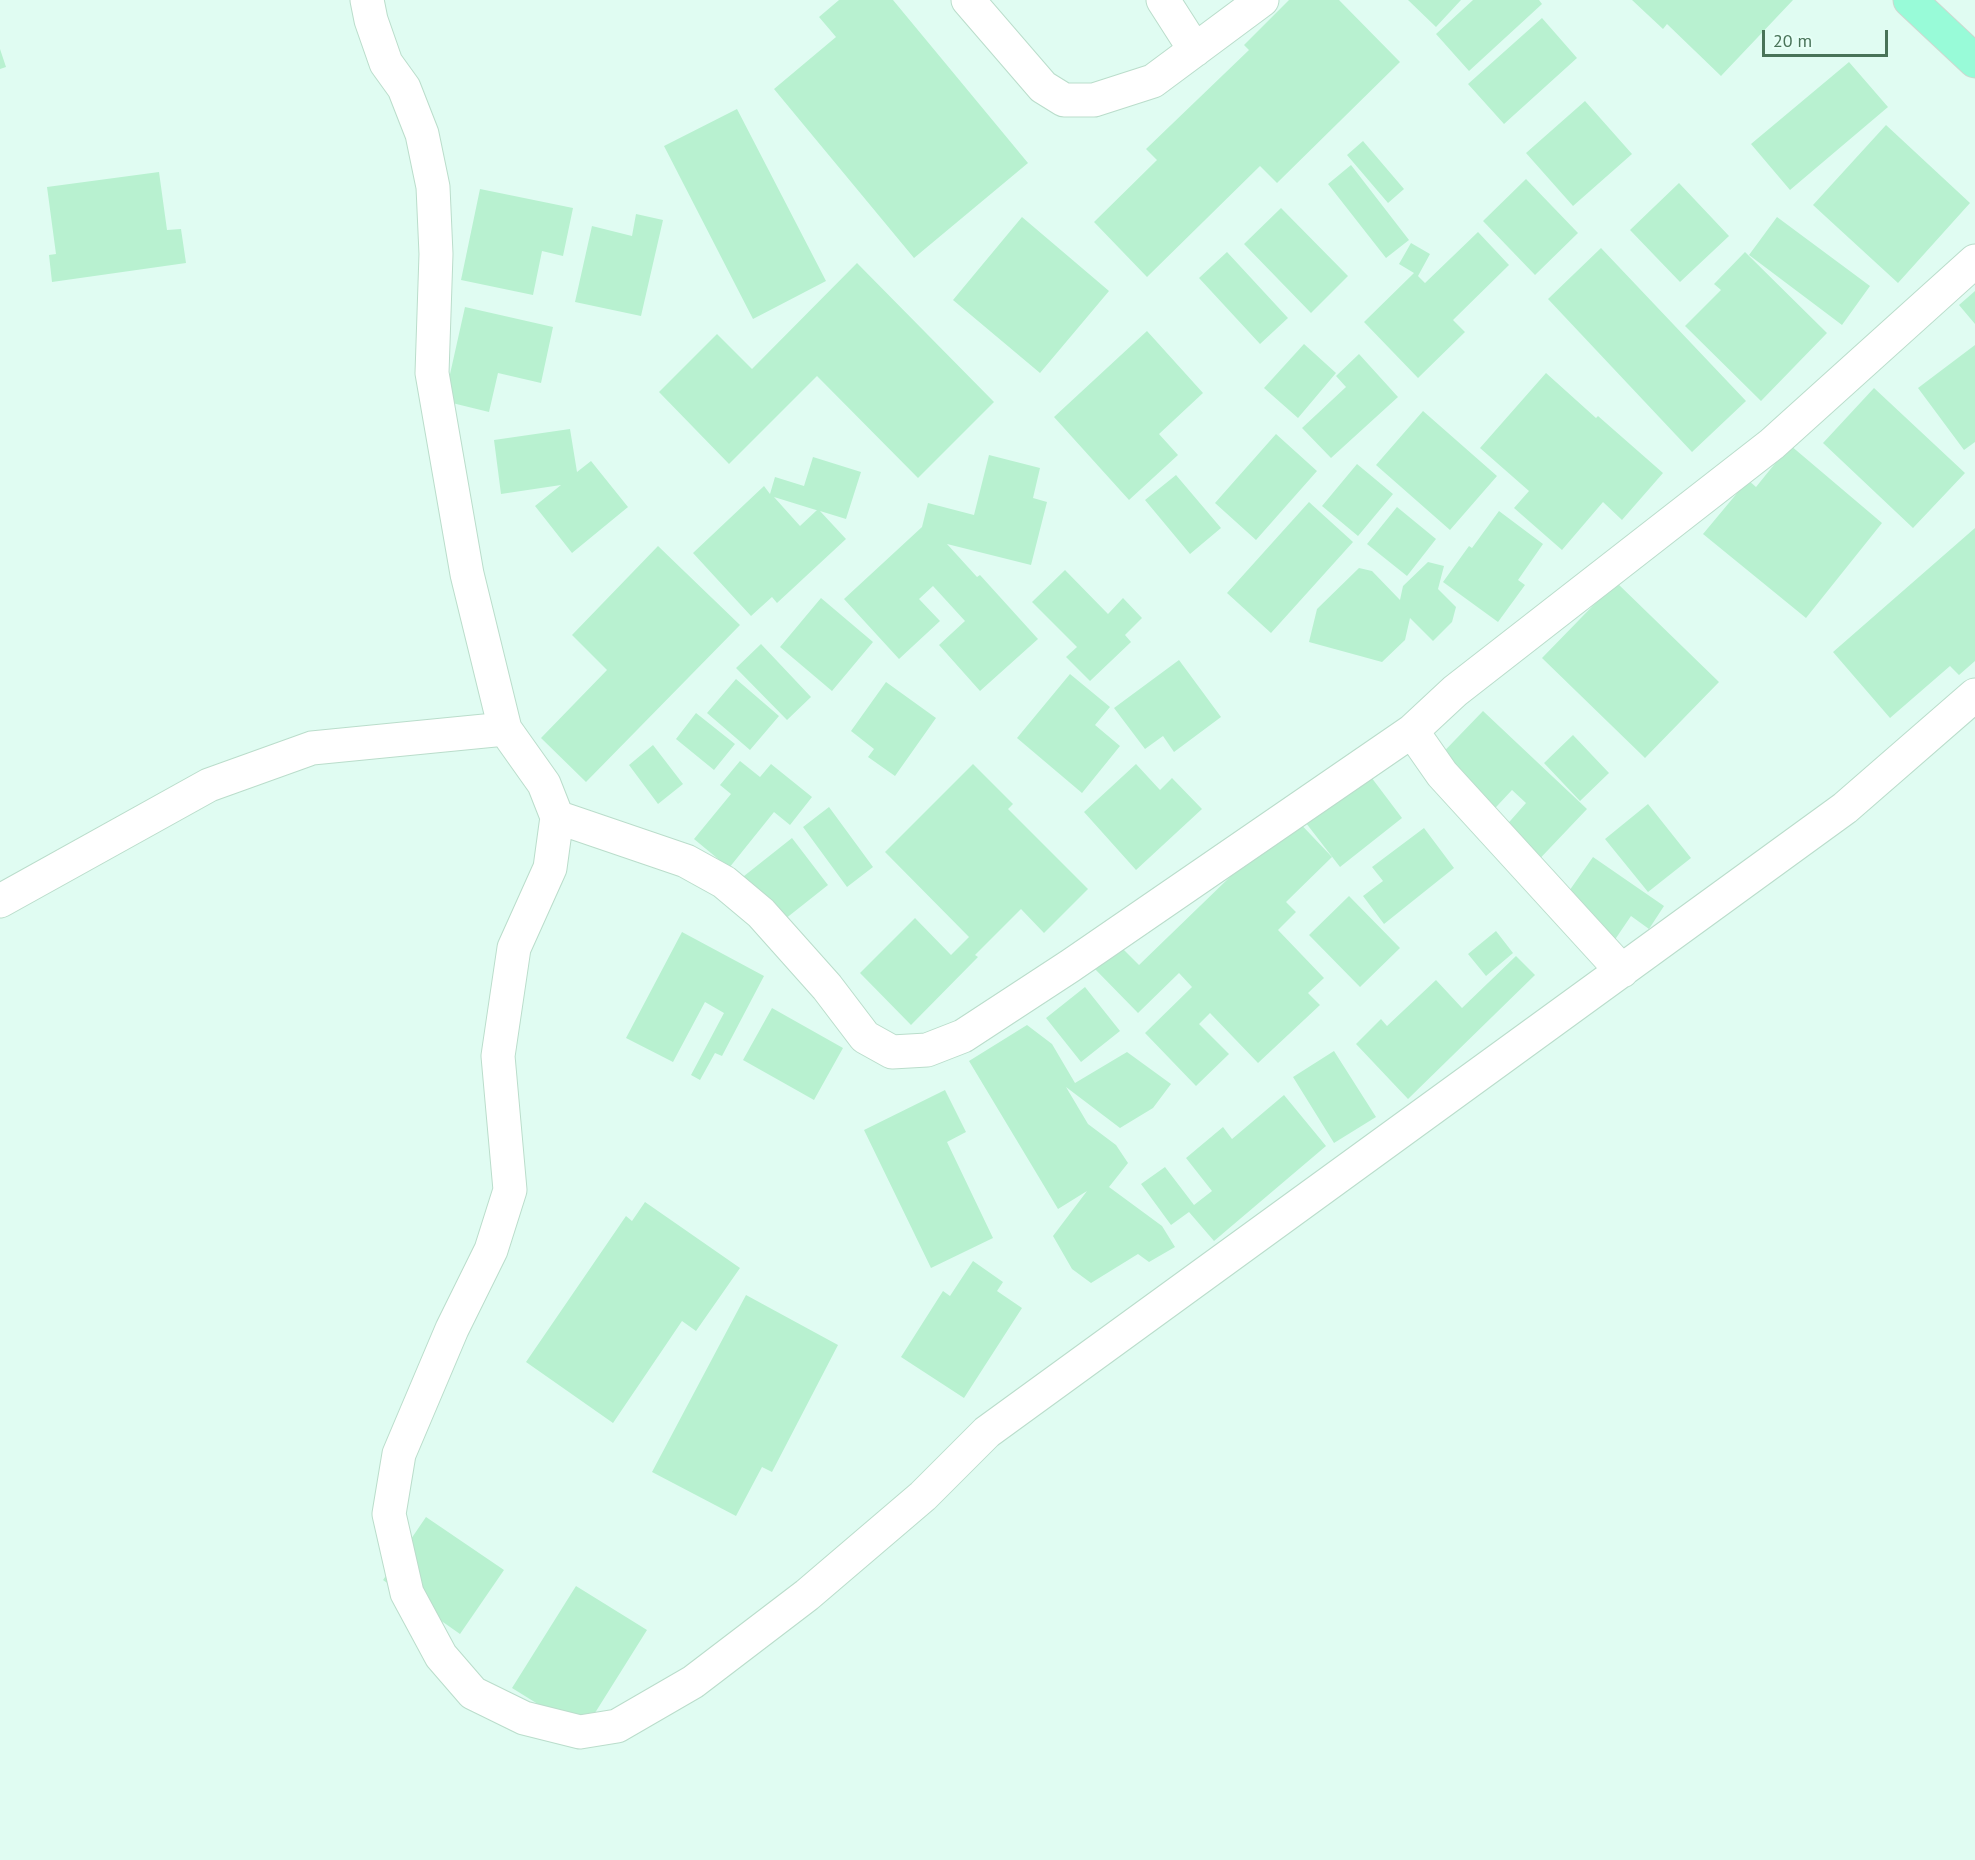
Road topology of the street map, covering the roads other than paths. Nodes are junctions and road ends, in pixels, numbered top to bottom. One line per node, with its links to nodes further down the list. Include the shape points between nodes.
1 (367, 0): 10 (street, via 386,63 405,88 422,134 434,187 432,373 467,574)
2 (968, 0): 6 (street, via 1043,87 1064,100 1094,100 1153,81)
3 (1163, 0): 6 (street)
4 (1262, 0): 6 (street)
5 (1910, 0): 7 (main road)
6 (1195, 50)
7 (1975, 60)
8 (1975, 261): 11 (street, via 1772,444 1455,691)
9 (1975, 695): 14 (street, via 1845,808)
10 (505, 729): 12 (street, via 544,784); 13 (street, via 312,748 209,785)
11 (1412, 731): 12 (street, via 1070,966 963,1036 927,1050 892,1052 865,1037 827,987 761,913 724,882 686,861); 14 (street, via 1442,774)
12 (557, 817): 14 (street, via 550,868 514,948 498,1056 510,1190 491,1250 452,1329 399,1454 389,1514 407,1593 441,1656 473,1693 524,1718 580,1732 617,1726 693,1682 816,1588 923,1496 987,1432)
13 (0, 901)
14 (1622, 971)

